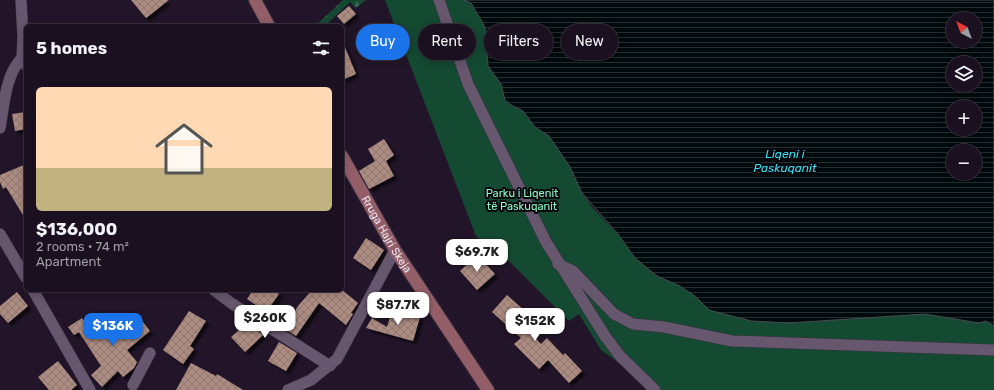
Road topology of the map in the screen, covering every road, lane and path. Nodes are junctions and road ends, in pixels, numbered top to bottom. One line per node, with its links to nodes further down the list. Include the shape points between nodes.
1 (21, 0): 5 (street)
2 (255, 0): 4 (street)
3 (439, 0): 10 (street, via 471,90)
4 (268, 24)
5 (24, 62): 6 (street, via 15,65 8,84)
6 (0, 128)
7 (344, 160): 9 (street, Rruga Hajri Skeja)
8 (0, 234): 11 (street)
9 (395, 250): 16 (street, via 345,345); 20 (street, Rruga Hajri Skeja)
10 (558, 264): 14 (street, via 573,271 614,314 633,324 664,327 732,341); 21 (street, via 620,356)
11 (24, 275)
12 (34, 292): 18 (street)
13 (217, 292): 16 (street)
14 (994, 350)
15 (150, 353): 17 (street)
16 (330, 366): 19 (street, via 311,380)
17 (135, 388)
18 (90, 390)
19 (288, 390)
20 (488, 390)
21 (655, 390)

